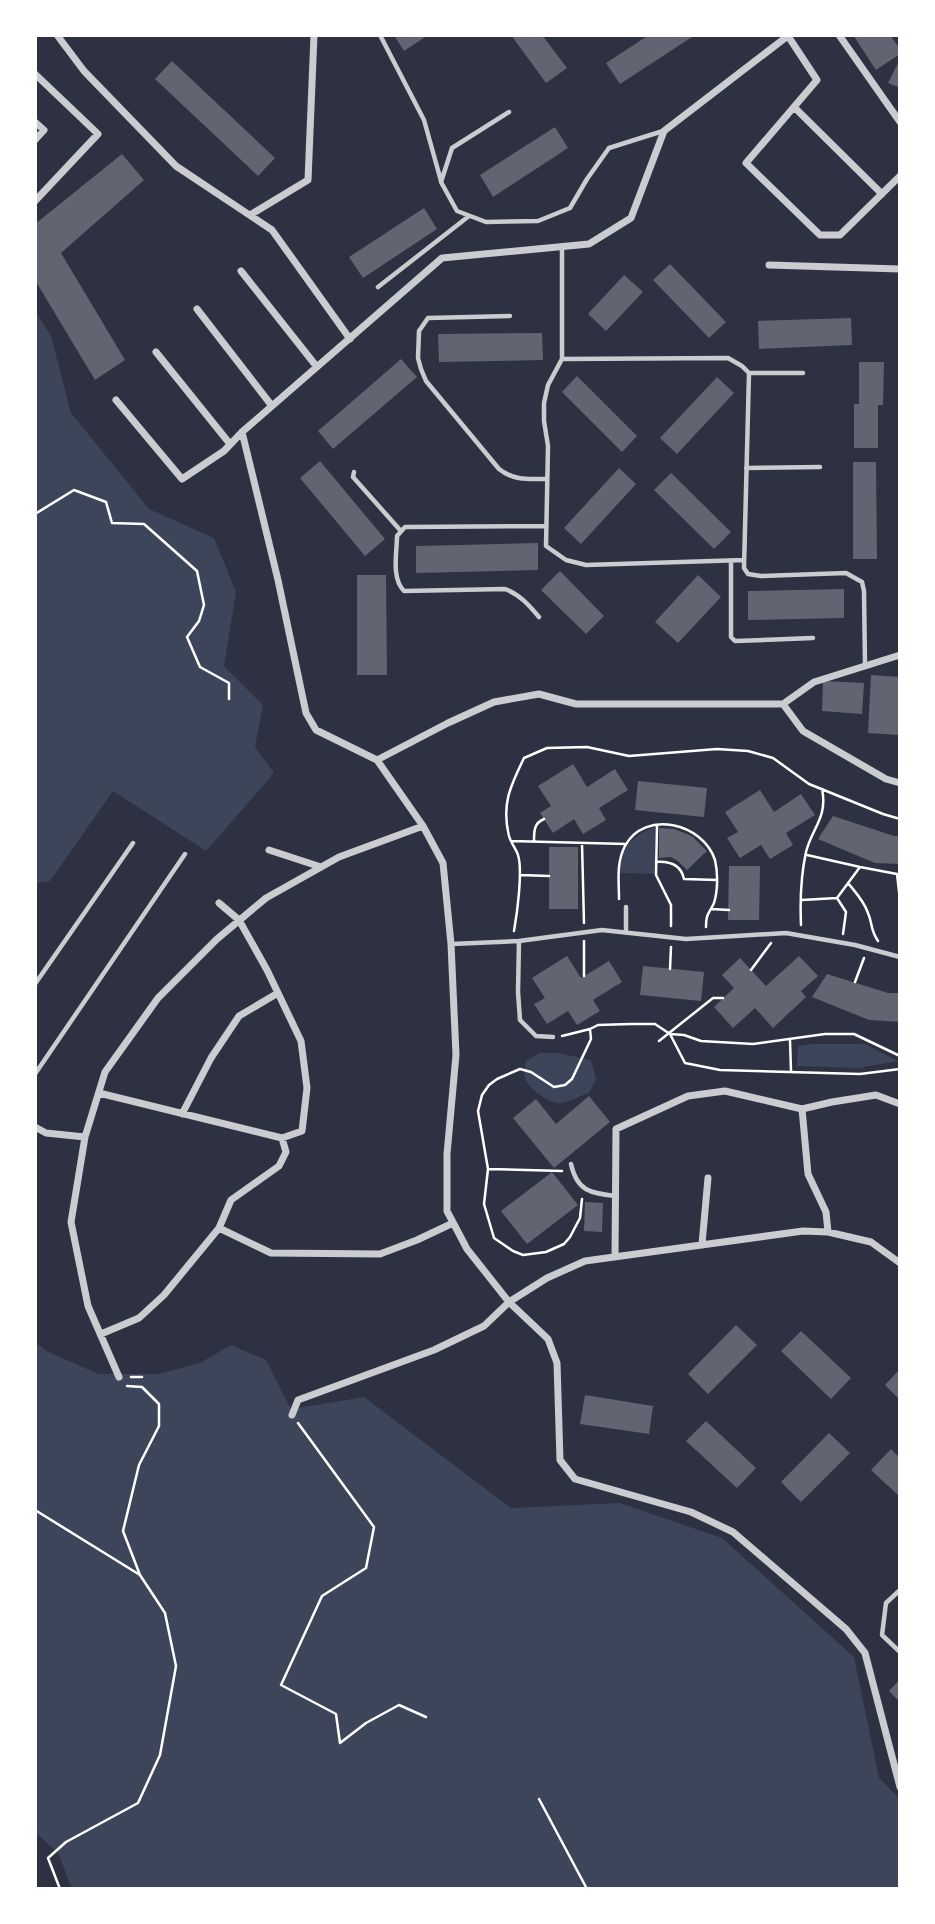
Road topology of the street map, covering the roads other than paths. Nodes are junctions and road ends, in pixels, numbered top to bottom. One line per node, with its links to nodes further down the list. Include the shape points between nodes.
1 (57, 35): 17 (street, via 84,71 176,166)
2 (314, 35): 17 (street, via 308,180)
3 (380, 35): 14 (lane, via 424,120)
4 (839, 35): 10 (street)
5 (788, 36): 7 (street, via 817,80); 11 (street)
6 (35, 74): 16 (street, via 98,134)
7 (794, 107): 15 (street); 15 (street, via 746,163 820,234 840,235)
8 (509, 112): 14 (lane, via 452,148)
9 (35, 122): 12 (street, via 44,130)
10 (900, 122)
11 (664, 131): 18 (lane, via 608,148 570,208 538,221 486,222); 19 (street, via 631,218 590,244)
12 (35, 140)
13 (900, 176): 15 (street)
14 (441, 182): 18 (lane, via 457,211)
15 (882, 194)
16 (35, 201)
17 (250, 215): 26 (street, via 272,230)
18 (470, 215): 23 (lane)
19 (562, 247): 26 (street, via 442,258); 28 (lane)
20 (769, 265): 21 (street)
21 (900, 270)
22 (241, 271): 29 (street)
23 (377, 286)
24 (197, 309): 33 (street)
25 (510, 316): 39 (lane, via 428,318 419,331 418,358 426,381 499,469 520,479)
26 (350, 338): 29 (street)
27 (156, 352): 35 (street)
28 (562, 359): 30 (lane, via 728,358); 39 (lane, via 544,403)
29 (317, 367): 33 (street)
30 (749, 373): 31 (lane); 37 (lane)
31 (803, 373)
32 (116, 400): 35 (street, via 183,479)
33 (272, 406): 34 (street)
34 (242, 432): 35 (street); 49 (street, via 306,713 316,730)
35 (230, 444)
36 (820, 467): 37 (lane)
37 (746, 468): 42 (lane)
38 (354, 472): 41 (lane, via 353,477)
39 (547, 479): 40 (lane)
40 (545, 526): 41 (lane); 43 (lane, via 546,547 566,560 586,565)
41 (400, 530): 44 (lane, via 397,578 404,591 505,589 522,598)
42 (744, 560): 43 (lane); 47 (lane, via 748,574 846,573 862,582)
43 (730, 561): 45 (lane, via 730,637 736,641)
44 (539, 617)
45 (813, 638)
46 (900, 655): 47 (street)
47 (865, 666): 48 (street, via 814,682)
48 (783, 704): 49 (street, via 576,704 539,694 494,702); 50 (street, via 803,731)
49 (377, 760): 51 (street)
50 (900, 783)
51 (423, 826): 55 (street); 61 (street, via 443,863)
52 (133, 842): 63 (lane)
53 (269, 850): 55 (street)
54 (185, 854): 66 (lane)
55 (321, 867): 58 (street, via 266,898)
56 (219, 903): 58 (street)
57 (626, 907): 59 (lane)
58 (239, 920): 64 (street); 67 (street, via 159,998 105,1072)
59 (626, 932): 60 (lane, via 584,931); 62 (lane, via 686,939 786,933)
60 (516, 941): 61 (lane); 65 (lane, via 520,1020 536,1036)
61 (451, 944): 77 (street, via 456,1055 447,1211)
62 (900, 957)
63 (35, 984)
64 (278, 993): 70 (street, via 239,1016); 73 (street, via 301,1041 307,1088 302,1131)
65 (553, 1037)
66 (35, 1074)
67 (99, 1093): 70 (street); 72 (street)
68 (900, 1104): 69 (street, via 876,1095)
69 (802, 1110): 76 (street, via 725,1091 688,1097 615,1129); 79 (street, via 808,1174 826,1212)
70 (183, 1114): 73 (street)
71 (35, 1127): 72 (street, via 46,1133)
72 (85, 1137): 84 (street, via 71,1222 88,1306)
73 (282, 1138): 78 (street, via 286,1152 279,1166 231,1200)
74 (571, 1164): 76 (lane, via 582,1187)
75 (708, 1178): 80 (street)
76 (616, 1196): 81 (street)
77 (453, 1223): 78 (street, via 380,1254 271,1253); 83 (street, via 467,1249)
78 (219, 1228): 84 (street, via 139,1318)
79 (828, 1232): 80 (street); 82 (street, via 871,1241)
80 (702, 1244): 81 (street)
81 (615, 1257): 83 (street, via 584,1261)
82 (900, 1263)
83 (509, 1302): 86 (street, via 484,1326 434,1350 298,1399); 89 (street, via 548,1339 557,1363 560,1460 575,1479 691,1512 733,1532 846,1629 865,1653)
84 (101, 1334): 85 (street)
85 (119, 1377)
86 (292, 1415)
87 (900, 1590): 88 (lane, via 887,1603 882,1634)
88 (900, 1652)
89 (900, 1787)

